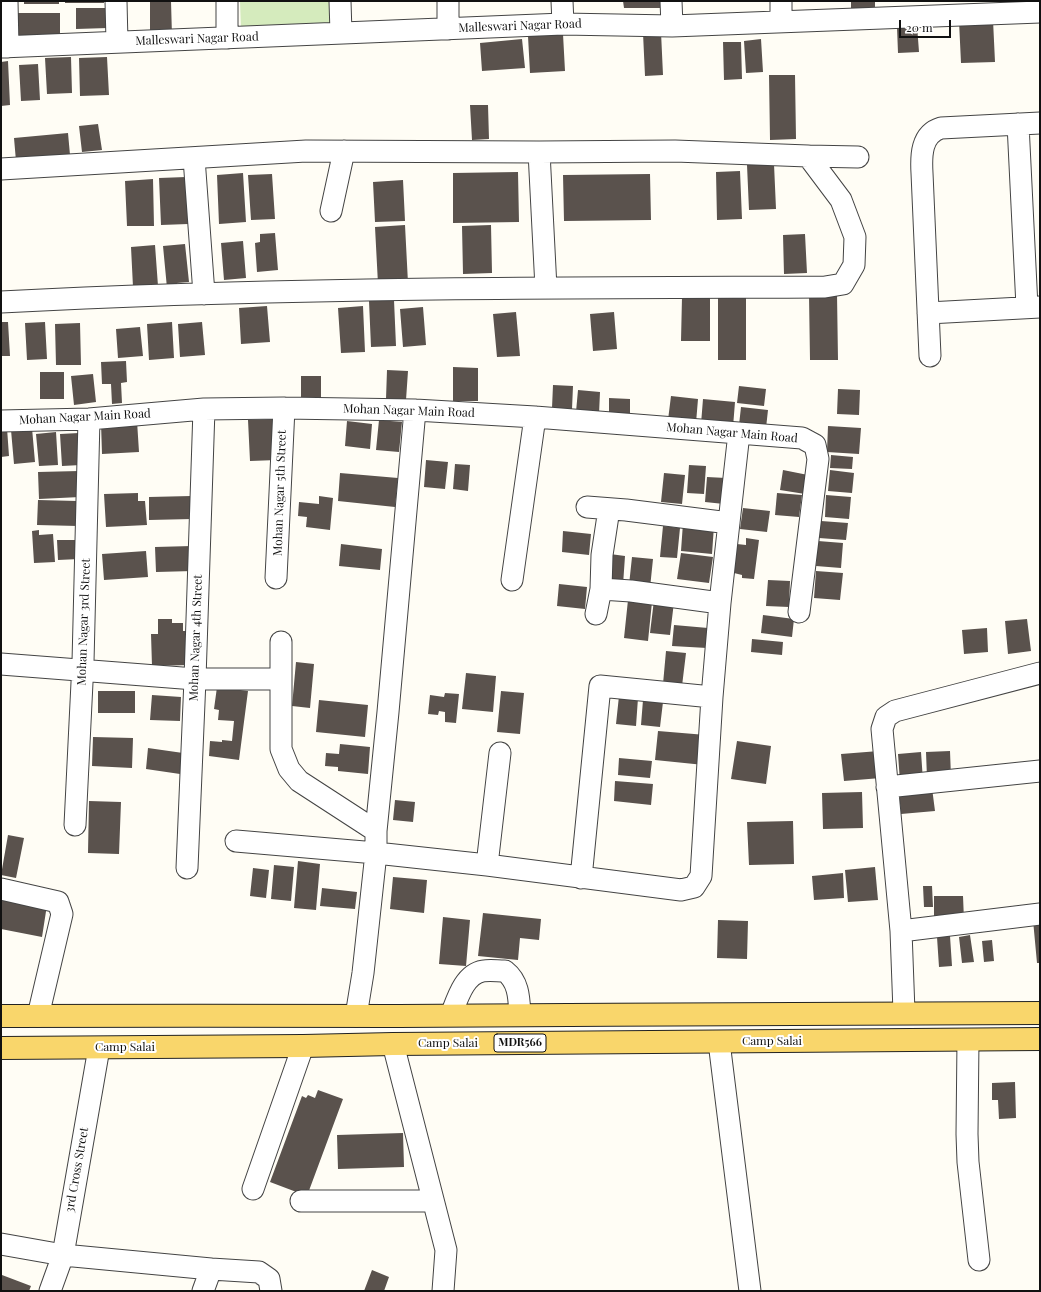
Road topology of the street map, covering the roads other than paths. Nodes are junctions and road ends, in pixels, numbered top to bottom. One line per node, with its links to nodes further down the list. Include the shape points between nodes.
1 (7, 1): 18 (street)
2 (116, 1): 17 (street)
3 (227, 1): 16 (street)
4 (340, 1): 15 (street)
5 (448, 1): 14 (street)
6 (562, 1): 12 (street)
7 (671, 1): 13 (street)
8 (1004, 7): 9 (street, Malleswari Nagar Road); 11 (street, Malleswari Nagar Road)
9 (892, 9): 10 (street, Malleswari Nagar Road)
10 (781, 11): 13 (street, Malleswari Nagar Road)
11 (1040, 12)
12 (563, 24): 13 (street, Malleswari Nagar Road); 14 (street, Malleswari Nagar Road)
13 (672, 26)
14 (448, 29): 15 (street, Malleswari Nagar Road)
15 (341, 33): 16 (street, Malleswari Nagar Road)
16 (227, 38): 17 (street, Malleswari Nagar Road)
17 (116, 42): 18 (street, Malleswari Nagar Road)
18 (4, 47)
19 (1040, 123): 20 (street)
20 (1018, 124): 31 (street); 32 (street, via 941,128 932,132 924,142 921,159)
21 (344, 151): 22 (street); 25 (street); 27 (street)
22 (539, 152): 23 (street, via 675,151); 28 (street)
23 (808, 156): 24 (street); 28 (street, via 841,200 855,237 854,265 843,284 825,287)
24 (858, 157)
25 (194, 158): 26 (street); 29 (street)
26 (1, 170)
27 (331, 211)
28 (546, 288): 29 (street)
29 (204, 294): 30 (street, via 123,295)
30 (1, 302)
31 (1034, 307): 32 (street)
32 (928, 313): 33 (street)
33 (930, 356)
34 (284, 408): 35 (street, Mohan Nagar Main Road); 36 (street, Mohan Nagar Main Road); 44 (street, Mohan Nagar 5th Street)
35 (204, 409): 38 (street, Mohan Nagar Main Road); 54 (street, Mohan Nagar 4th Street)
36 (415, 410): 37 (street, Mohan Nagar Main Road); 61 (street)
37 (535, 417): 40 (street, Mohan Nagar Main Road); 45 (street)
38 (89, 419): 39 (street, Mohan Nagar Main Road); 52 (street, Mohan Nagar 3rd Street)
39 (1, 421)
40 (739, 433): 43 (street); 48 (street, Mohan Nagar Main Road, via 802,438 815,445 818,459)
41 (587, 507): 42 (street)
42 (609, 509): 43 (street); 46 (street, via 602,555)
43 (729, 523): 47 (street)
44 (276, 578)
45 (512, 580)
46 (601, 589): 47 (street); 49 (street)
47 (720, 603): 56 (street)
48 (799, 612)
49 (596, 614)
50 (282, 642): 55 (street)
51 (1, 664): 52 (street)
52 (83, 671): 54 (street); 60 (street, Mohan Nagar 3rd Street)
53 (1040, 673): 59 (street, via 895,711 886,717 882,729)
54 (195, 679): 55 (street); 65 (street, Mohan Nagar 4th Street)
55 (281, 679): 61 (street, via 281,749 289,769 299,781)
56 (712, 696): 66 (street, via 701,876 694,886 681,890); 66 (street, via 592,685)
57 (500, 753): 64 (street)
58 (1040, 771): 59 (street)
59 (887, 787): 69 (street)
60 (74, 825)
61 (376, 831): 63 (street)
62 (236, 842): 63 (street)
63 (376, 853): 64 (street); 77 (street)
64 (487, 865): 66 (street)
65 (187, 868)
66 (581, 878)
67 (1, 889): 76 (street, via 58,902 62,914)
68 (1040, 914): 69 (street)
69 (901, 931): 70 (street)
70 (904, 1012): 71 (main road); 74 (main road)
71 (955, 1013): 72 (main road); 79 (main road)
72 (1040, 1013)
73 (451, 1015): 74 (main road); 74 (street, via 467,981 482,971 505,971 512,977 517,988); 77 (main road)
74 (520, 1015)
75 (1, 1016): 76 (main road)
76 (38, 1016): 77 (main road)
77 (356, 1016)
78 (1040, 1039): 79 (main road, Camp Salai / MDR566)
79 (962, 1040): 80 (main road, Camp Salai / MDR566); 90 (street, via 967,1141)
80 (720, 1042): 81 (main road, Camp Salai / MDR566); 96 (street)
81 (393, 1044): 82 (main road, Camp Salai / MDR566); 87 (street)
82 (303, 1046): 84 (main road, Camp Salai / MDR566); 85 (street)
83 (1, 1048): 84 (main road, Camp Salai / MDR566)
84 (98, 1048): 89 (street, 3rd Cross Street)
85 (253, 1189)
86 (302, 1201): 87 (street)
87 (434, 1201): 95 (street, via 446,1250)
88 (1, 1244): 89 (street)
89 (63, 1255): 91 (street); 92 (street, 3rd Cross Street)
90 (979, 1260)
91 (211, 1269): 93 (street); 94 (street, via 259,1272 269,1279)
92 (50, 1291)
93 (203, 1291)
94 (271, 1291)
95 (443, 1291)
96 (750, 1291)

